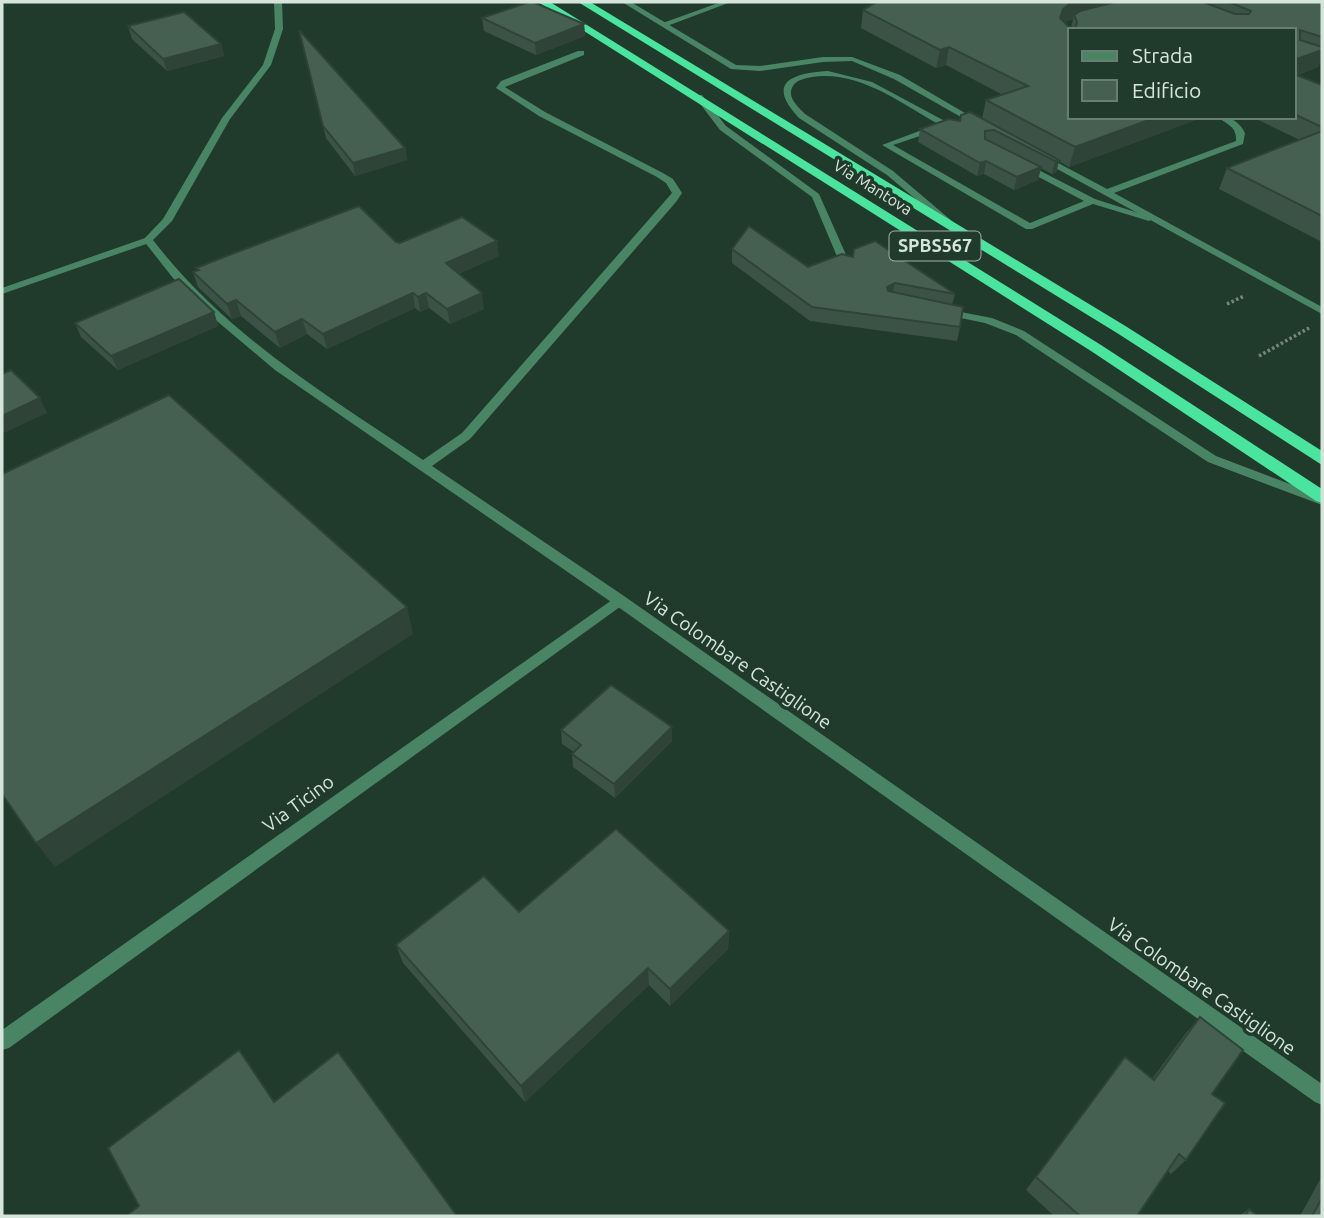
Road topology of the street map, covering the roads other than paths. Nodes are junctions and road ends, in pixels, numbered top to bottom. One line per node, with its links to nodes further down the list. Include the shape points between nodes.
1 (278, 2): 17 (street, via 279,29 267,65 226,118 166,221)
2 (544, 2): 8 (highway, Via Mantova / SPBS567)
3 (583, 2): 16 (highway, Via Mantova / SPBS567)
4 (727, 2): 6 (street)
5 (632, 3): 6 (street)
6 (664, 24): 10 (street, via 743,70 818,60 865,63)
7 (581, 53): 23 (street, via 500,88 660,175 677,193 466,436)
8 (699, 97): 18 (street, via 723,128 816,196); 24 (highway, Via Mantova / SPBS567, via 1096,348)
9 (1225, 119): 13 (street, via 1237,126 1240,142)
10 (984, 126)
11 (1033, 153): 13 (street)
12 (1011, 159): 14 (street)
13 (1107, 192): 15 (street)
14 (1092, 201): 15 (street); 16 (street, via 1029,228 886,145 949,127 859,79 820,73 794,80 787,87 789,105 802,116 890,173)
15 (1149, 218): 21 (street)
16 (959, 231): 22 (highway, Via Mantova / SPBS567)
17 (148, 240): 19 (street); 23 (street, Via Colombare Castiglione, via 166,266 242,339)
18 (845, 266)
19 (2, 291)
20 (934, 310): 24 (street, via 988,320 1020,334 1212,459)
21 (1322, 312)
22 (1322, 459)
23 (422, 467): 25 (street, Via Colombare Castiglione)
24 (1322, 499)
25 (619, 600): 26 (street, Via Ticino); 27 (street, Via Colombare Castiglione)
26 (2, 1041)
27 (1322, 1095)

